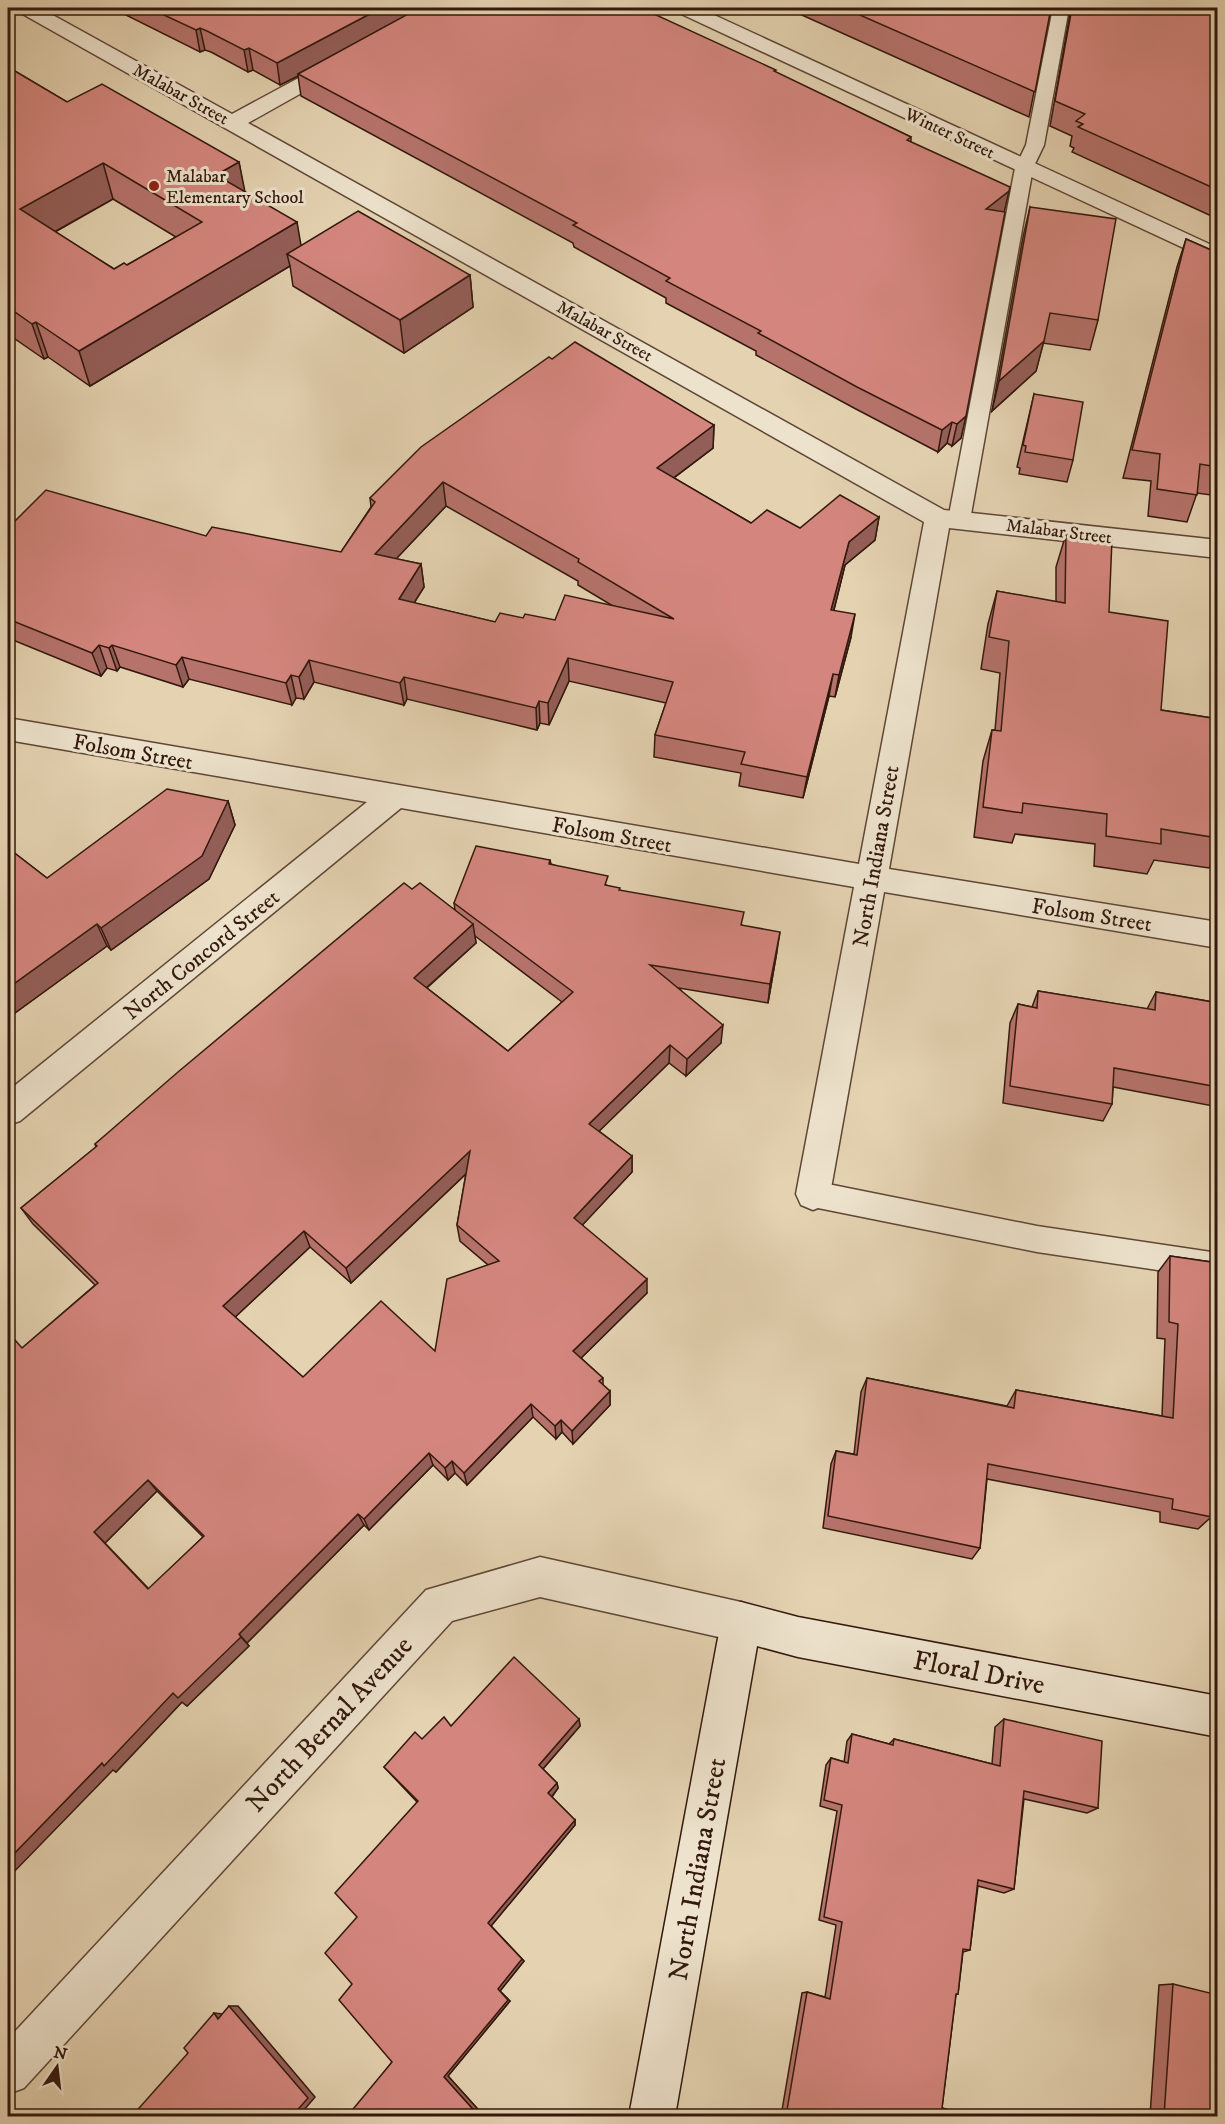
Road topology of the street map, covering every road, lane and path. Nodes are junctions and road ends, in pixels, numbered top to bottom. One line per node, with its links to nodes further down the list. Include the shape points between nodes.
1 (26, 8): 5 (street, Malabar Street)
2 (684, 8): 6 (street, Winter Street)
3 (1061, 8): 6 (lane, via 1035,145)
4 (357, 54): 5 (street)
5 (233, 122): 8 (street, Malabar Street)
6 (1024, 168): 7 (street, Winter Street); 8 (lane)
7 (1218, 257)
8 (948, 519): 9 (street, Malabar Street); 12 (street, North Indiana Street)
9 (1218, 549)
10 (8, 729): 11 (street, Folsom Street)
11 (394, 797): 12 (street, Folsom Street); 14 (street, North Concord Street)
12 (871, 878): 13 (street, Folsom Street); 15 (street, North Indiana Street)
13 (1218, 935)
14 (8, 1111)
15 (813, 1194): 16 (lane, via 1037,1239)
16 (1218, 1266)
17 (741, 1622): 18 (street, Floral Drive, via 798,1637); 19 (street, North Bernal Avenue, via 540,1577 440,1604); 20 (street, North Indiana Street)
18 (1218, 1718)
19 (8, 2072)
20 (652, 2116)

